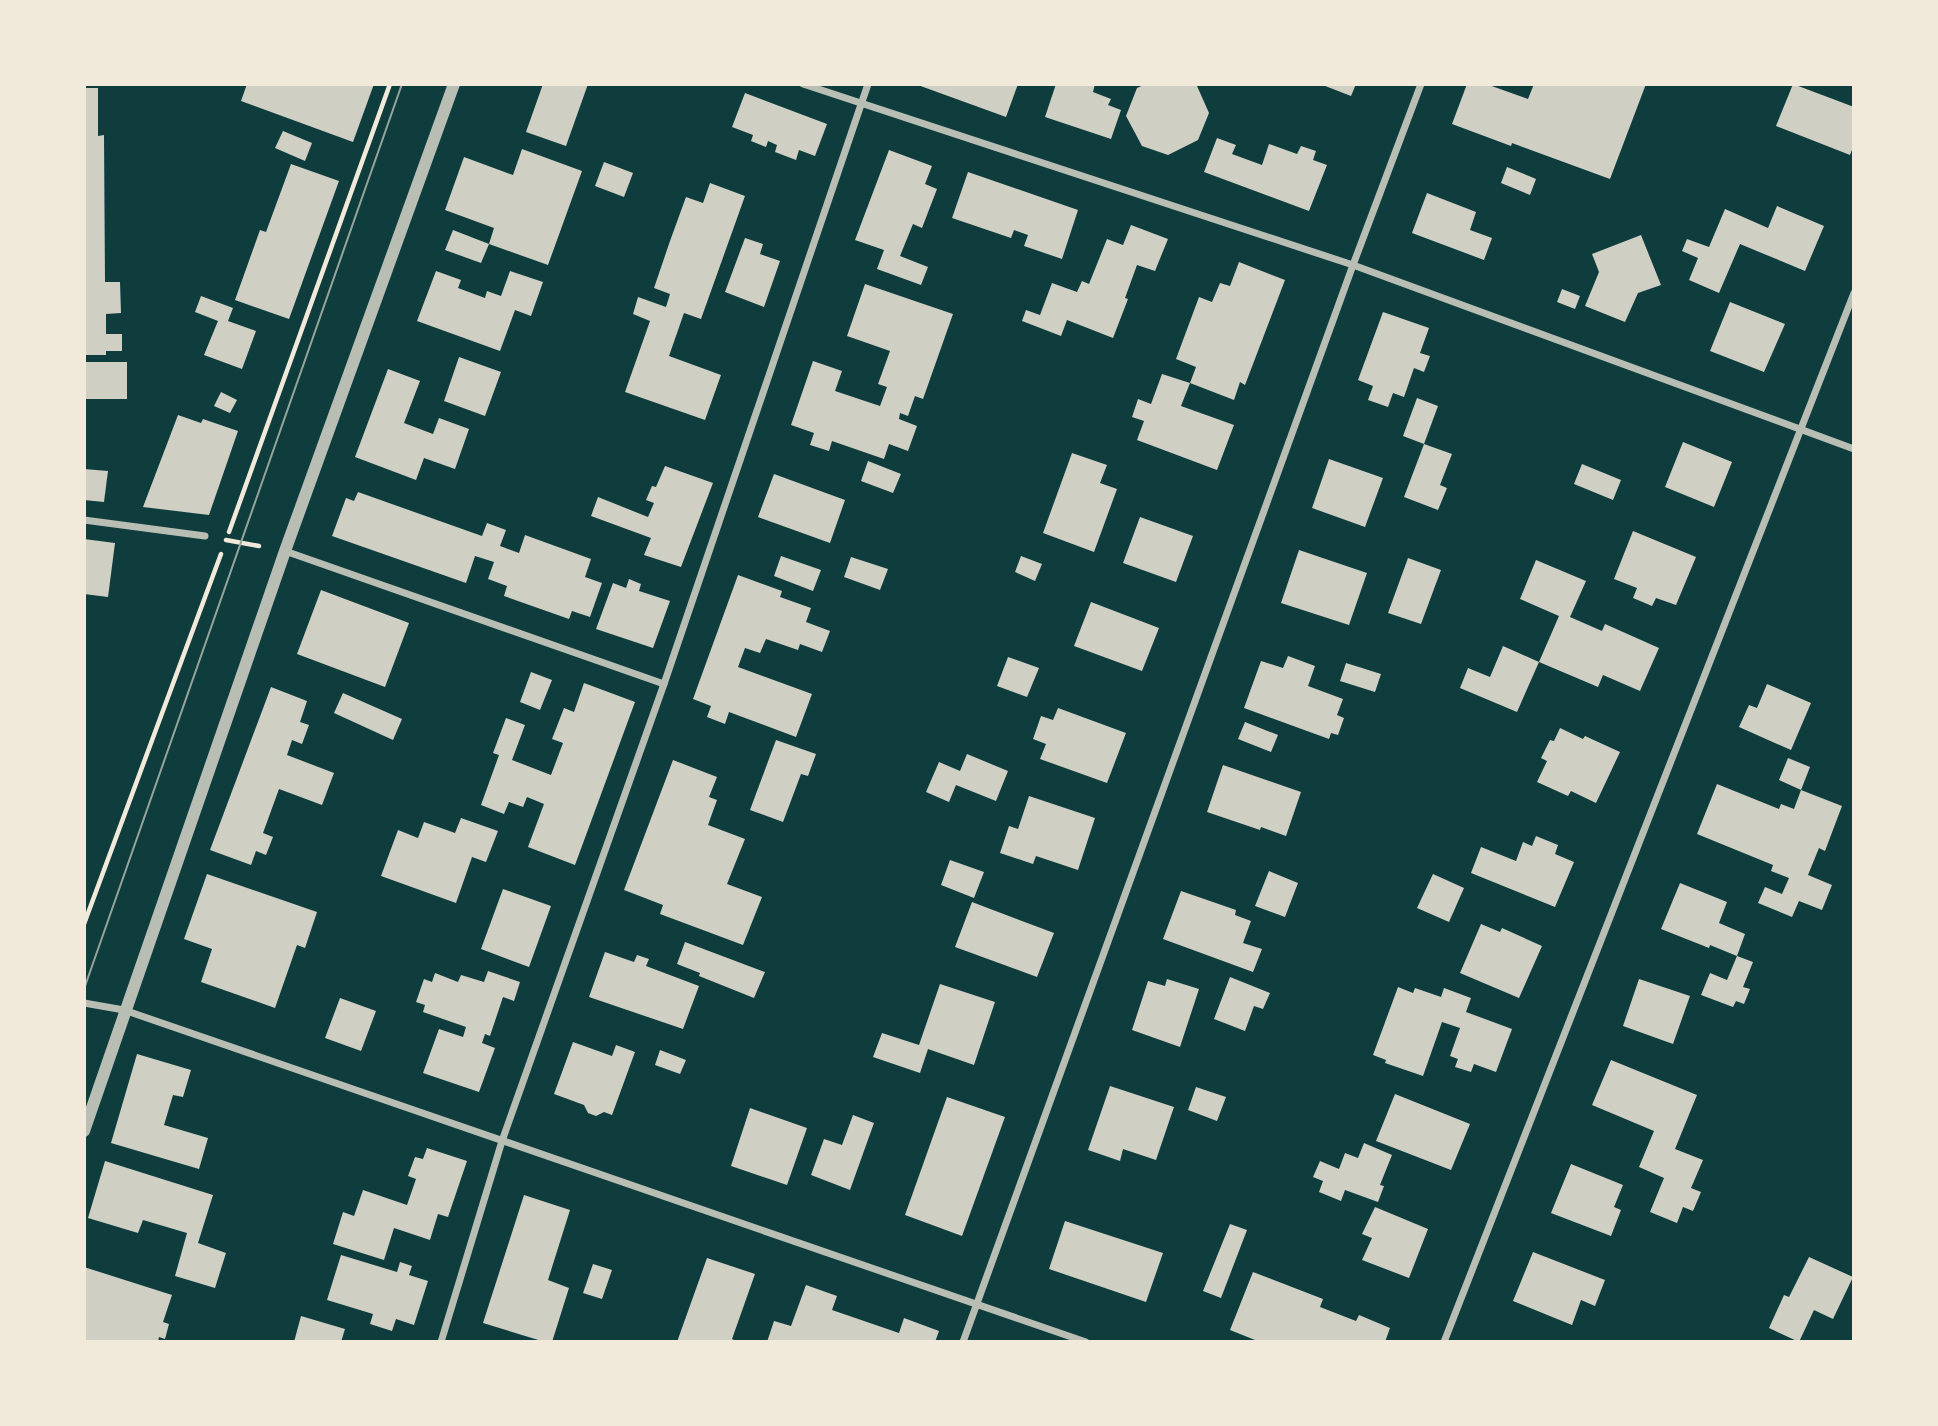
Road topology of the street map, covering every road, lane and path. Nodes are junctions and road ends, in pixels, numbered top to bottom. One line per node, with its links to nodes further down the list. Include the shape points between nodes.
1 (390, 84): 13 (path)
2 (454, 84): 14 (street)
3 (803, 84): 6 (street)
4 (867, 84): 6 (street)
5 (1421, 84): 7 (street)
6 (860, 103): 7 (street); 15 (street)
7 (1353, 265): 9 (street); 21 (street)
8 (1854, 293): 9 (street)
9 (1800, 430): 10 (street); 25 (street)
10 (1854, 449)
11 (84, 520): 12 (street)
12 (205, 536): 13 (path)
13 (226, 540): 14 (path); 16 (path)
14 (285, 551): 15 (street); 18 (street)
15 (664, 684): 20 (street)
16 (84, 924)
17 (84, 1003): 18 (street)
18 (124, 1010): 19 (street); 20 (street)
19 (84, 1131)
20 (502, 1141): 21 (street); 22 (street)
21 (976, 1304): 23 (street); 24 (street)
22 (441, 1342)
23 (963, 1342)
24 (1086, 1342)
25 (1444, 1342)

